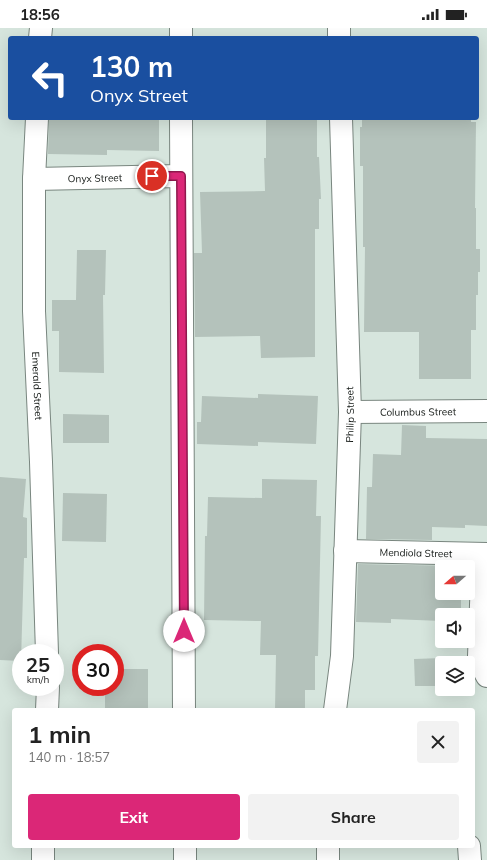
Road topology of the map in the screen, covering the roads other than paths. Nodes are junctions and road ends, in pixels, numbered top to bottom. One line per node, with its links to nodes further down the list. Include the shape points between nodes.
1 (37, 120): 5 (street, Emerald Street)
2 (181, 120): 4 (street)
3 (341, 120): 7 (street, Philip Street)
4 (181, 176): 5 (street, Onyx Street); 14 (street)
5 (34, 179): 10 (street, Emerald Street, via 34,311)
6 (487, 411): 7 (street, Columbus Street)
7 (350, 412): 8 (street, Philip Street)
8 (345, 551): 9 (street, Mendiola Street); 15 (street, Philip Street, via 342,656)
9 (485, 554): 11 (street, via 479,656)
10 (47, 644)
11 (487, 676)
12 (48, 696): 13 (street)
13 (47, 708)
14 (184, 708)
15 (335, 708)
16 (43, 848): 20 (street)
17 (185, 848): 21 (street)
18 (328, 848): 22 (street)
19 (469, 848): 23 (street)
20 (43, 860)
21 (185, 860)
22 (328, 860)
23 (470, 860)

